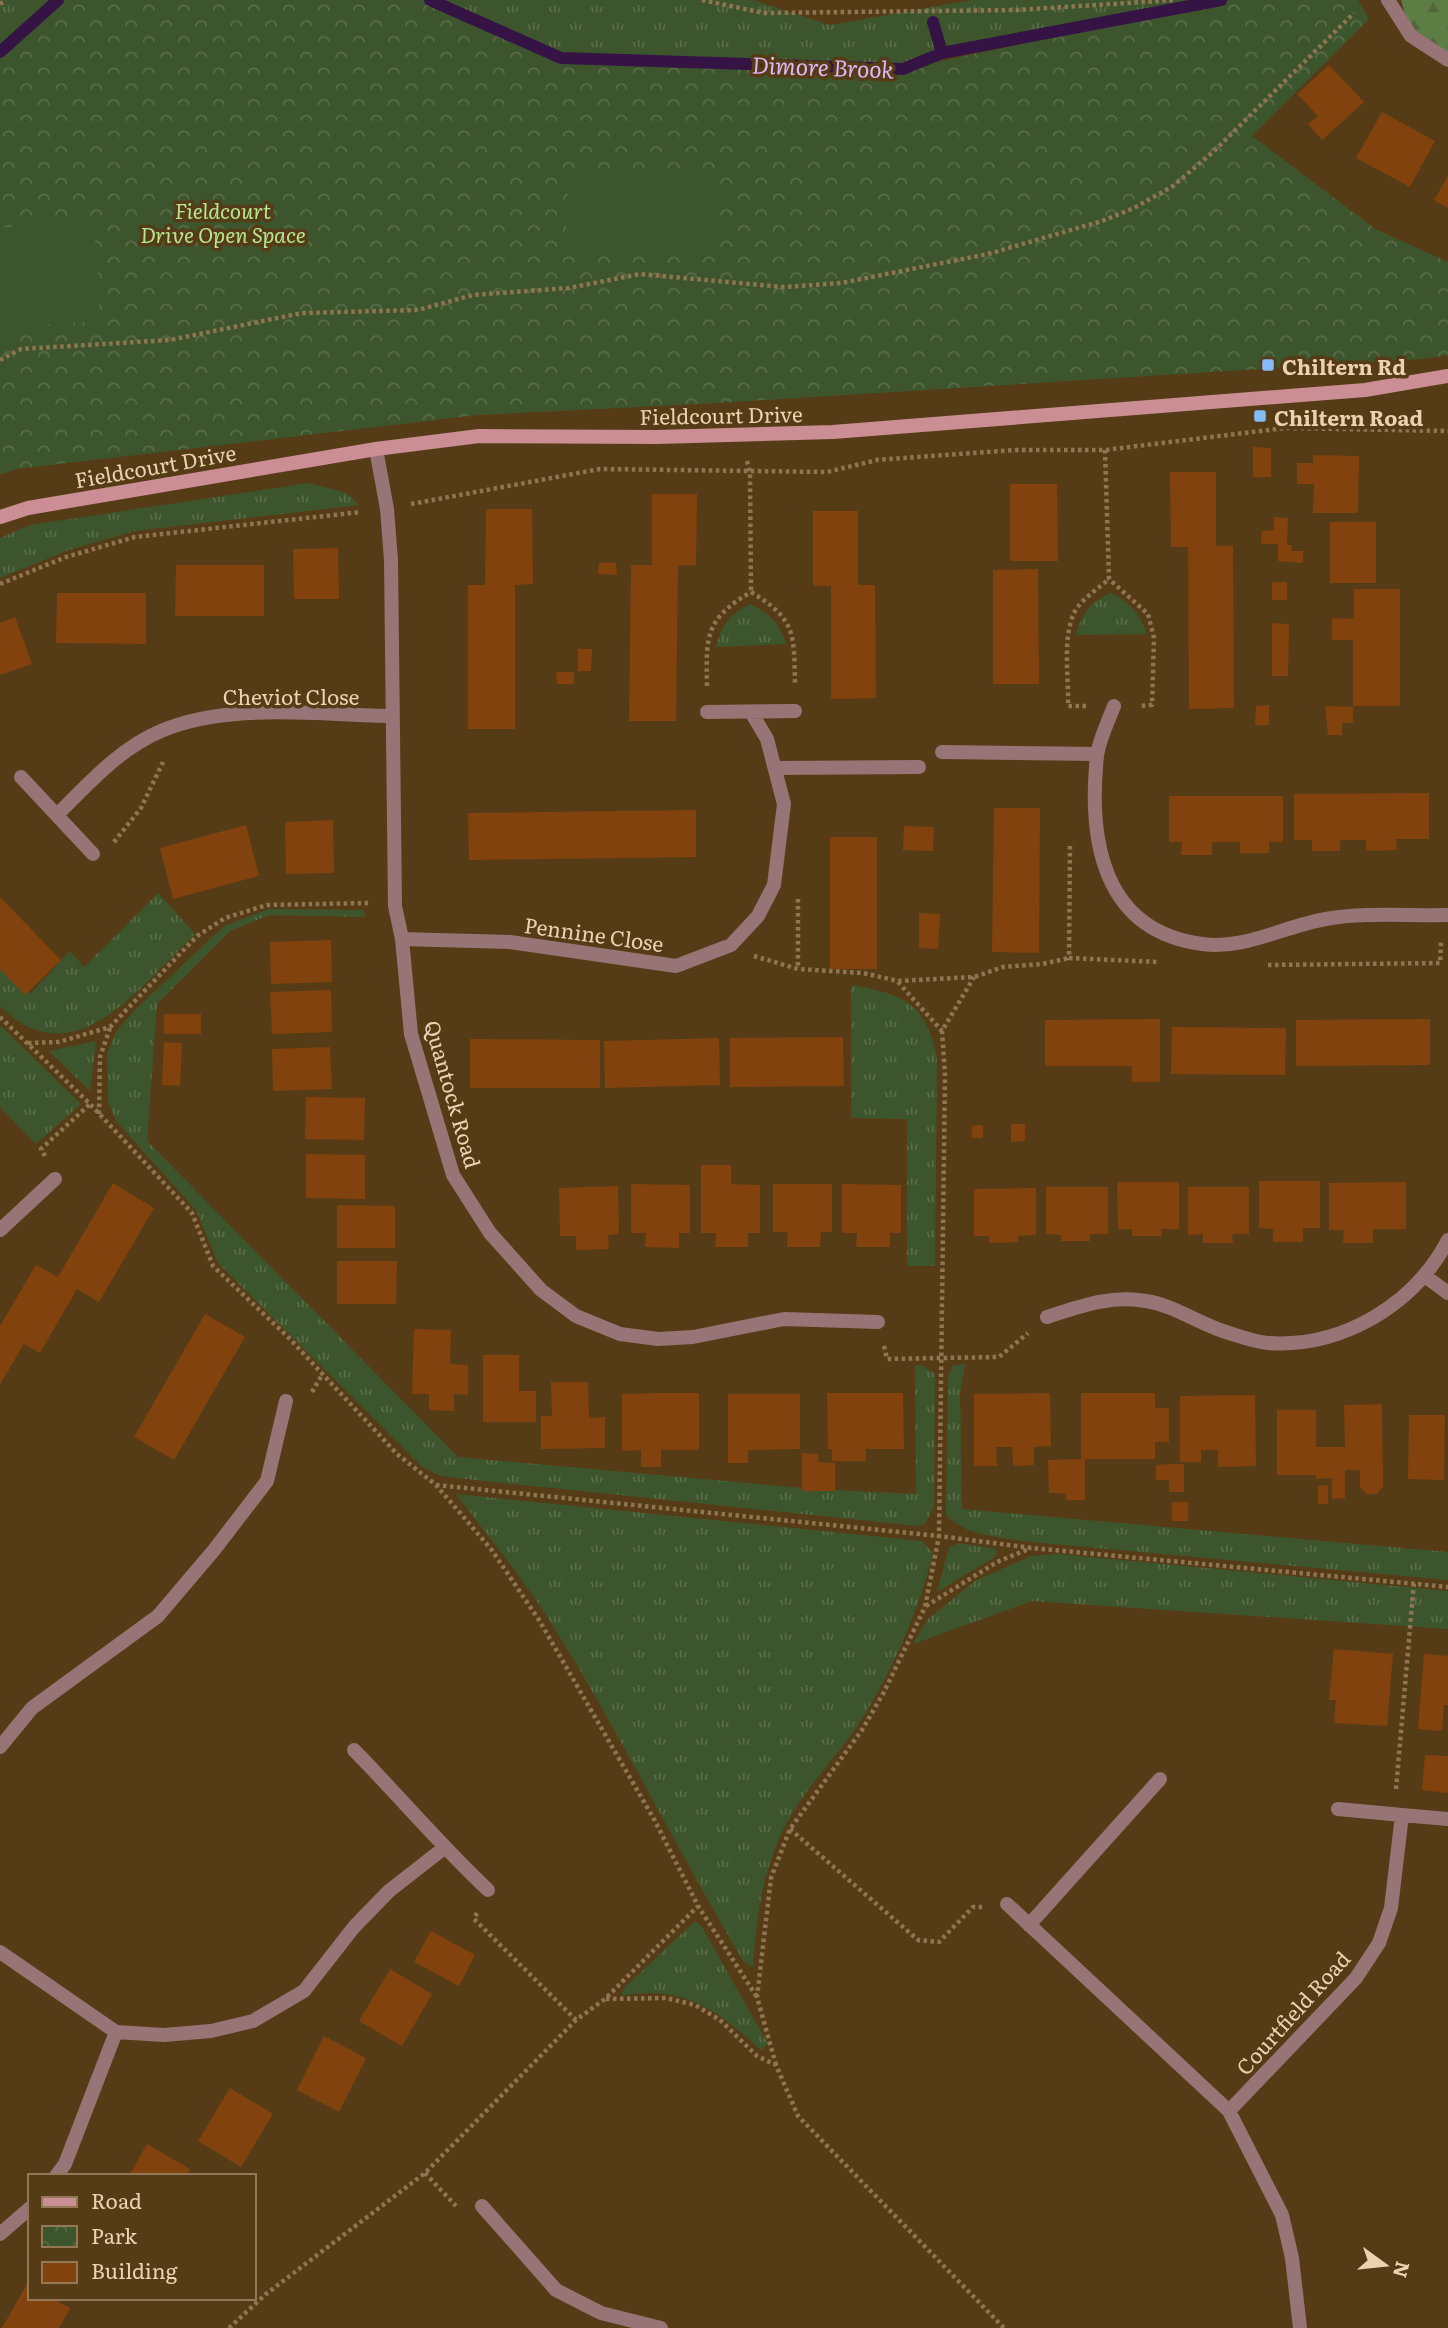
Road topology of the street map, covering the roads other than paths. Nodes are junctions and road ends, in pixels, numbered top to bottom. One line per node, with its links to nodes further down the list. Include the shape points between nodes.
1 (1390, 2): 2 (street, via 1411,36)
2 (1448, 60)
3 (1448, 376): 4 (street, Fieldcourt Drive, via 1324,393 833,432 479,436)
4 (376, 449): 5 (street, Fieldcourt Drive, via 28,508); 10 (street, Quantock Road, via 387,509)
5 (0, 517)
6 (1114, 706): 12 (street)
7 (795, 711): 9 (street)
8 (707, 712): 9 (street)
9 (751, 712): 14 (street, Pennine Close, via 767,739)
10 (391, 716): 16 (street, Cheviot Close, via 231,713 197,719 160,731 124,753); 19 (street, Quantock Road, via 395,906)
11 (942, 751): 12 (street)
12 (1097, 754): 18 (street, via 1097,839 1105,870 1119,900 1142,922 1169,937 1203,945 1237,944 1327,918)
13 (919, 767): 14 (street)
14 (775, 768): 19 (street, Pennine Close, via 784,804 774,885 758,916 731,945 676,965 510,942)
15 (21, 777): 16 (street)
16 (57, 816): 17 (street)
17 (93, 854)
18 (1448, 915)
19 (402, 939): 26 (street, Quantock Road, via 411,1034 453,1175 490,1233 541,1290 576,1316 620,1334 658,1339 694,1337 784,1319)
20 (55, 1179): 21 (street)
21 (0, 1230)
22 (1448, 1240): 23 (street)
23 (1425, 1276): 24 (street); 25 (street, via 1393,1305 1352,1329 1321,1340 1266,1343 1149,1301 1106,1298)
24 (1448, 1293)
25 (1047, 1317)
26 (878, 1322)
27 (286, 1401): 28 (street, via 267,1481 214,1550 158,1616 33,1708)
28 (0, 1747)
29 (354, 1751): 34 (street)
30 (1160, 1779): 37 (street)
31 (1338, 1809): 32 (street)
32 (1398, 1815): 33 (street); 40 (street, Courtfield Road, via 1391,1908 1379,1942 1356,1978)
33 (1448, 1819)
34 (444, 1848): 35 (street); 39 (street, via 390,1891 354,1927 304,1991 280,2007 253,2021 211,2031 164,2035)
35 (488, 1890)
36 (1007, 1904): 37 (street)
37 (1029, 1925): 40 (street)
38 (0, 1952): 39 (street)
39 (116, 2032): 41 (street)
40 (1229, 2111): 46 (street, via 1282,2215)
41 (58, 2174)
42 (482, 2206): 45 (street, via 556,2290 601,2313)
43 (28, 2210): 44 (street)
44 (0, 2234)
45 (661, 2328)
46 (1300, 2328)

